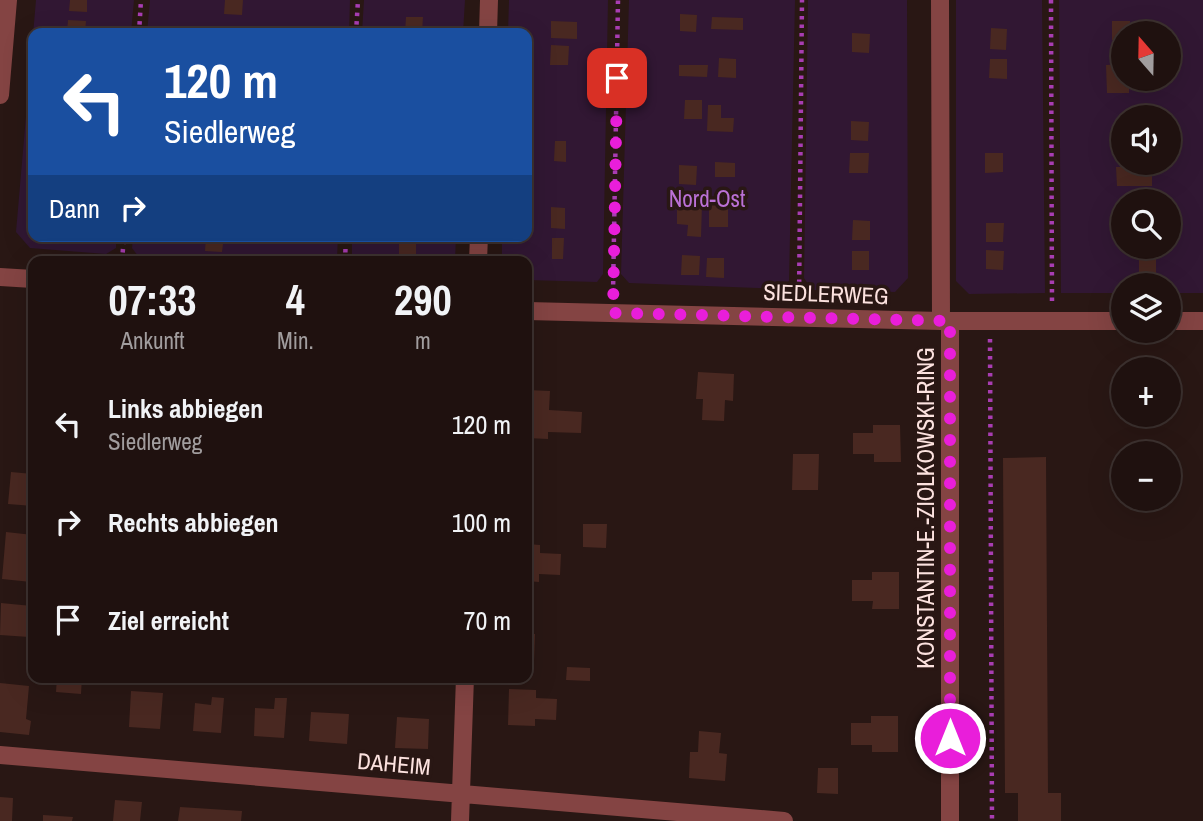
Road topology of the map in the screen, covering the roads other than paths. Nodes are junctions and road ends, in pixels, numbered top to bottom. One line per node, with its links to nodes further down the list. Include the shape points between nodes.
1 (8, 0): 5 (street)
2 (489, 0): 4 (street)
3 (940, 0): 9 (street, KONSTANTIN-E.-ZIOLKOWSKI-RING)
4 (488, 28)
5 (0, 95)
6 (0, 277): 7 (street)
7 (28, 279)
8 (532, 311): 9 (street, SIEDLERWEG)
9 (946, 321): 10 (street, SIEDLERWEG); 18 (street, KONSTANTIN-E.-ZIOLKOWSKI-RING)
10 (1111, 321)
11 (1181, 321): 12 (street)
12 (1203, 321)
13 (465, 683): 15 (street)
14 (0, 755): 15 (street, DAHEIM)
15 (461, 794): 16 (street); 17 (street, DAHEIM)
16 (460, 821)
17 (784, 821)
18 (950, 821)

